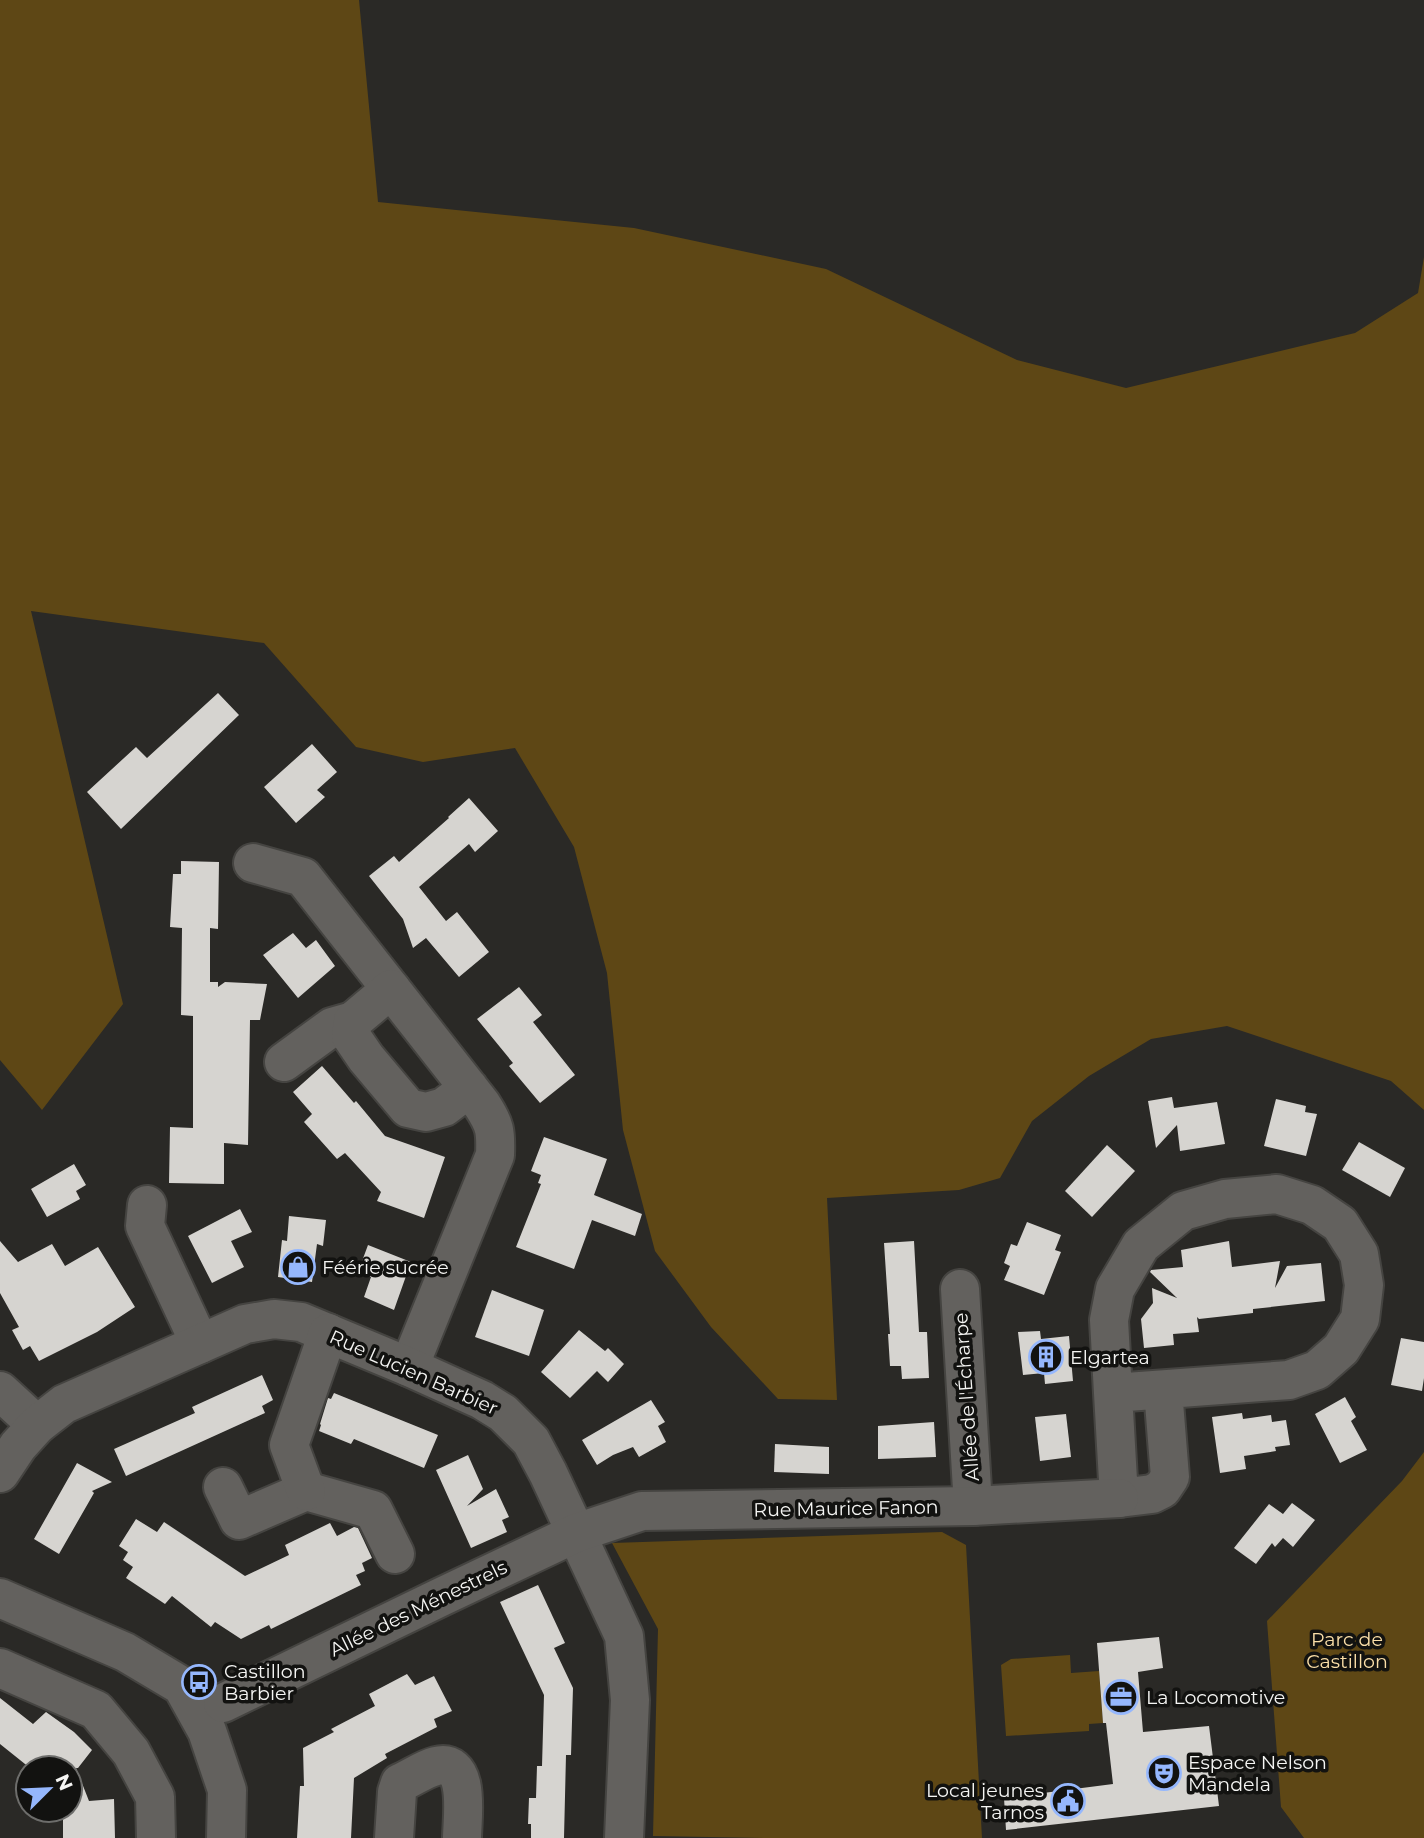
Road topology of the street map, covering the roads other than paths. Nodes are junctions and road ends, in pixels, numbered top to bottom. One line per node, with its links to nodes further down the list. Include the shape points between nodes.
1 (253, 863): 2 (street, via 303,877)
2 (391, 989): 3 (street); 5 (street)
3 (353, 1021): 4 (street, via 332,1027); 5 (street, via 351,1036 408,1108 426,1112 444,1107)
4 (284, 1062)
5 (469, 1088): 10 (street, via 493,1121 495,1155)
6 (147, 1205): 9 (street, via 145,1226)
7 (960, 1289): 19 (street, Allée de l'Écharpe)
8 (328, 1333): 9 (street, Rue Lucien Barbier, via 301,1322 274,1319 245,1324); 10 (street, Rue Lucien Barbier); 17 (street, via 289,1445)
9 (200, 1344): 14 (street, Rue Lucien Barbier, via 64,1404)
10 (409, 1367): 20 (street, Rue Lucien Barbier, via 503,1413 531,1441)
11 (1163, 1390): 13 (street); 13 (street, via 1289,1380 1317,1370 1341,1349 1360,1319 1364,1285 1359,1254 1340,1224 1312,1205 1277,1194 1225,1199 1182,1211 1141,1245 1115,1289 1109,1320); 18 (street, Rue Maurice Fanon, via 1170,1477 1152,1494)
12 (0, 1391): 14 (street)
13 (1113, 1393): 18 (street)
14 (37, 1425): 15 (street, Rue Lucien Barbier)
15 (0, 1473)
16 (223, 1487): 17 (street, via 239,1520)
17 (306, 1491): 21 (street, via 373,1510)
18 (1119, 1498): 19 (street, Rue Maurice Fanon)
19 (973, 1506): 20 (street, Rue Maurice Fanon, via 642,1511)
20 (576, 1533): 24 (street, Allée des Ménestrels); 29 (street, Rue Lucien Barbier, via 624,1636 630,1700)
21 (395, 1554)
22 (0, 1598): 26 (street, via 125,1652 182,1686 207,1731 227,1790)
23 (0, 1668): 25 (street, via 96,1710 131,1752 155,1797)
24 (223, 1703)
25 (156, 1838)
26 (226, 1838)
27 (394, 1838): 28 (street, via 400,1783 436,1766 453,1769 463,1784)
28 (462, 1838)
29 (624, 1838)

